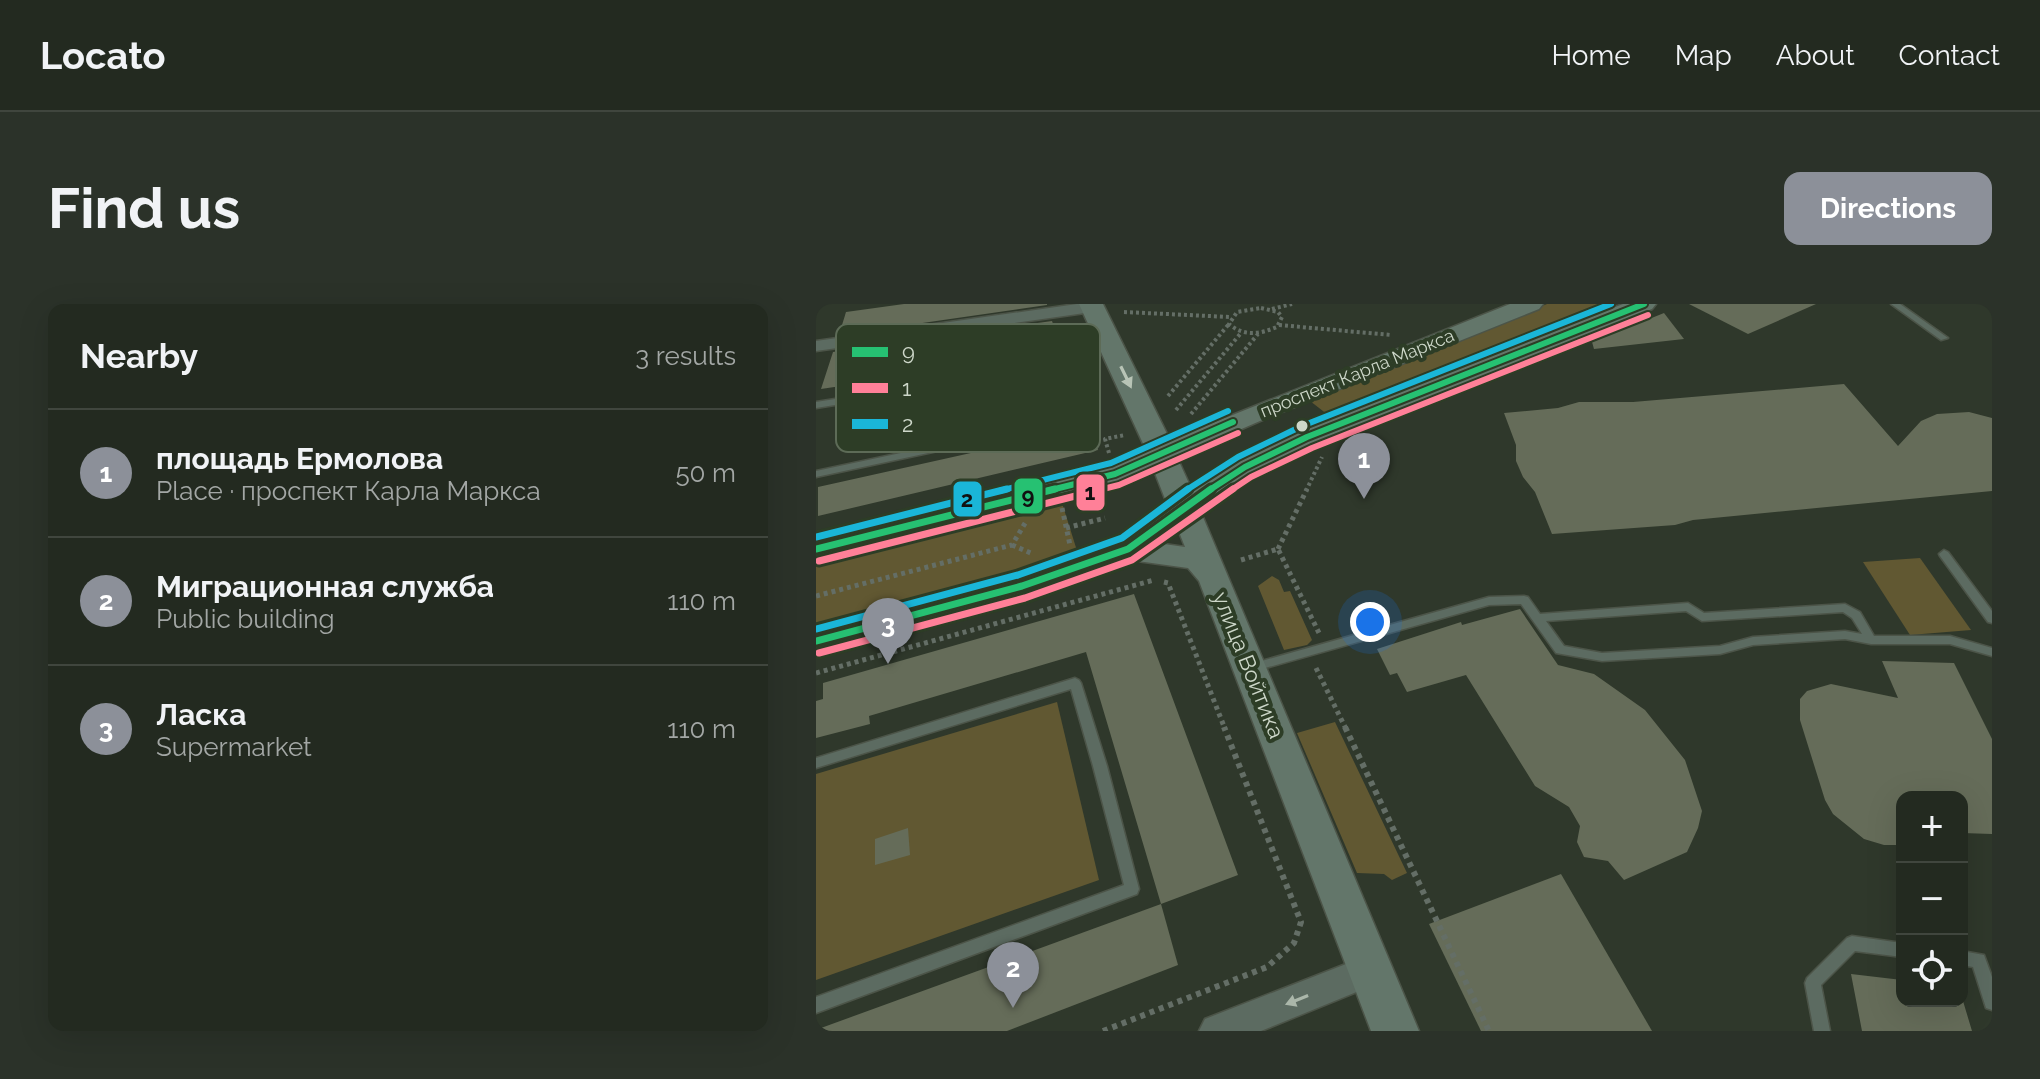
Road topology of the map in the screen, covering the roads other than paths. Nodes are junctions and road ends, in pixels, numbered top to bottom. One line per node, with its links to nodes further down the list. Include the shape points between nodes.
1 (1531, 304): 12 (main road, проспект Карла Маркса)
2 (1644, 304): 14 (main road, проспект Карла Маркса, via 1307,437 1245,467)
3 (1895, 304): 6 (lane)
4 (1092, 306): 5 (street); 12 (main road, улица Войтика, one-way to 12)
5 (968, 324)
6 (1944, 338)
7 (836, 343): 8 (street)
8 (816, 346)
9 (836, 402): 10 (lane)
10 (816, 405)
11 (920, 452): 13 (lane)
12 (1160, 455): 14 (main road, улица Войтика); 15 (main road, проспект Карла Маркса, via 1076,486)
13 (816, 474)
14 (1183, 507): 16 (main road, проспект Карла Маркса); 18 (main road, улица Войтика)
15 (816, 549)
16 (1128, 549): 18 (main road, улица Войтика); 22 (main road, проспект Карла Маркса, via 1022,586)
17 (1944, 554): 20 (lane)
18 (1226, 565): 24 (main road, улица Войтика)
19 (1537, 618): 21 (lane, via 1560,650 1602,657 1845,635); 21 (lane, via 1688,607 1702,617 1845,608 1856,615); 24 (lane, via 1524,600 1489,601)
20 (1992, 619)
21 (1871, 640): 23 (lane, via 1950,640)
22 (816, 641)
23 (1992, 652)
24 (1250, 668): 28 (main road, улица Войтика)
25 (816, 763): 30 (lane, via 1075,683 1132,889)
26 (1896, 949): 33 (lane, via 1852,943 1813,983)
27 (1968, 959): 29 (lane, via 1979,960)
28 (1369, 971): 31 (street, one-way to 31); 32 (main road, улица Войтика)
29 (1992, 1002)
30 (816, 1005)
31 (1217, 1031)
32 (1395, 1031)
33 (1822, 1031)

